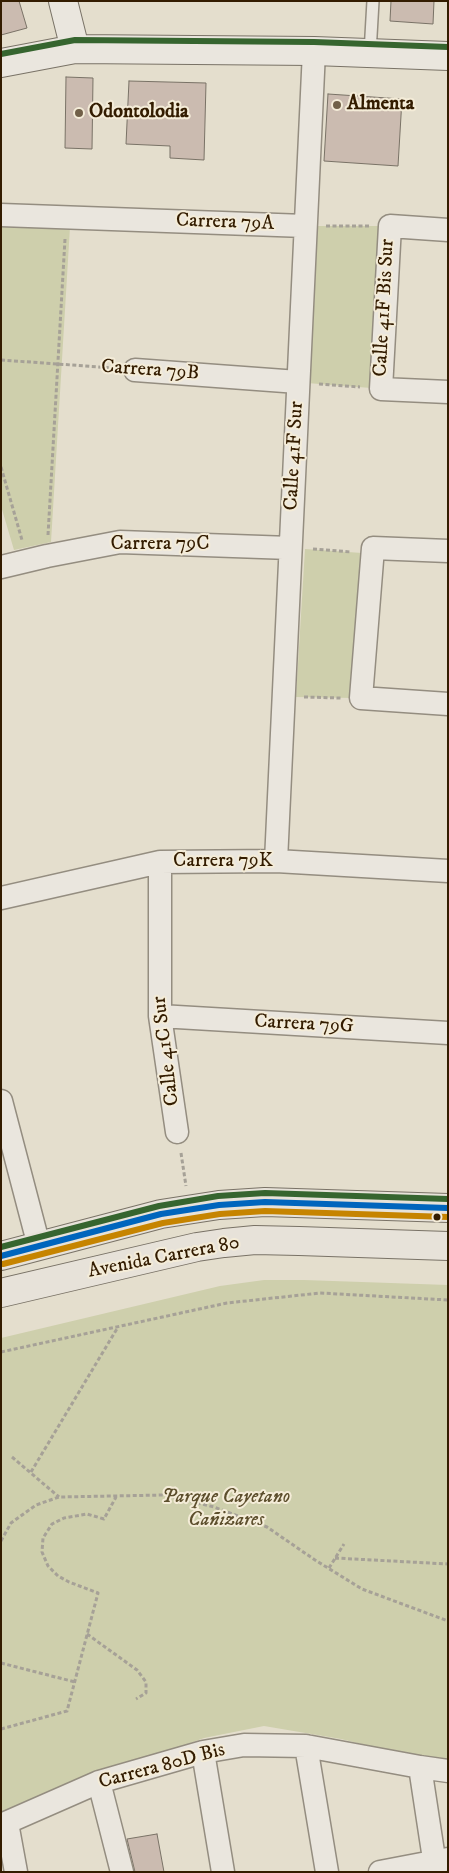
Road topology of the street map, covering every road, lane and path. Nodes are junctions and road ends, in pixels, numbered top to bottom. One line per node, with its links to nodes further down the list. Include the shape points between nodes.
1 (63, 1): 3 (street)
2 (374, 1): 5 (lane)
3 (75, 49): 4 (street); 7 (street)
4 (314, 51): 5 (street); 10 (street, Calle 41F Sur)
5 (370, 54): 6 (street)
6 (448, 56)
7 (1, 63)
8 (1, 214): 9 (street, Carrera 79A)
9 (67, 217): 10 (street, Carrera 79A); 14 (path)
10 (305, 226): 11 (path); 16 (street, Calle 41F Sur)
11 (390, 226): 12 (street); 17 (street, Calle 41F Bis Sur)
12 (448, 230)
13 (1, 360): 14 (path, Carrera 79B)
14 (58, 364): 15 (path, Carrera 79B); 23 (path)
15 (135, 370): 16 (street, Carrera 79B)
16 (298, 382): 17 (path); 20 (street, Calle 41F Sur)
17 (381, 389): 18 (street)
18 (448, 392)
19 (1, 466): 23 (path)
20 (290, 548): 21 (path); 23 (street, Carrera 79C, via 120,542); 25 (street, Calle 41F Sur)
21 (372, 551): 22 (street); 26 (street)
22 (448, 551)
23 (37, 558): 24 (street, Carrera 79C)
24 (1, 568)
25 (284, 697): 26 (path); 28 (street, Calle 41F Sur)
26 (361, 698): 27 (street)
27 (448, 704)
28 (276, 861): 29 (street, Carrera 79K); 30 (street, Carrera 79K)
29 (160, 862): 31 (street, Carrera 79K); 32 (street, Calle 41C Sur)
30 (448, 871)
31 (1, 898)
32 (160, 1016): 33 (street, Carrera 79G); 35 (street, Calle 41C Sur)
33 (448, 1033)
34 (1, 1101): 38 (street)
35 (178, 1132): 36 (path, Calle 41C Sur)
36 (190, 1208): 37 (main road, Avenida Carrera 80, via 265,1202); 38 (main road, Avenida Carrera 80)
37 (448, 1208)
38 (39, 1246): 40 (main road, Avenida Carrera 80)
39 (448, 1246): 41 (main road, Avenida Carrera 80, via 256,1240 224,1243)
40 (1, 1256)
41 (1, 1293)
42 (448, 1300): 43 (path, via 320,1293 227,1303)
43 (118, 1326): 44 (path); 46 (path)
44 (1, 1352)
45 (12, 1457): 46 (path)
46 (31, 1472): 48 (path)
47 (116, 1496): 48 (path); 53 (path, via 165,1495 214,1508 266,1527); 55 (path, via 104,1519 87,1514 64,1518 52,1524 43,1538 42,1552 48,1566 69,1582 98,1593)
48 (59, 1497): 49 (path, via 36,1505 11,1524)
49 (1, 1541)
50 (344, 1544): 51 (path)
51 (335, 1558): 52 (path); 53 (path)
52 (448, 1564)
53 (329, 1568): 54 (path, via 362,1589)
54 (448, 1621)
55 (87, 1634): 57 (path); 58 (path, via 137,1670 146,1682 146,1693)
56 (1, 1663): 57 (path)
57 (75, 1682): 59 (path, via 67,1711)
58 (136, 1699)
59 (1, 1729)
60 (306, 1746): 61 (street, Carrera 80D Bis, via 244,1745); 62 (street, Carrera 80D Bis); 70 (street)
61 (203, 1752): 64 (street, Carrera 80D Bis); 69 (street)
62 (420, 1767): 63 (street, Carrera 80D Bis); 66 (street)
63 (448, 1771)
64 (99, 1782): 65 (street, Carrera 80D Bis); 68 (street)
65 (4, 1824): 67 (street)
66 (439, 1864): 71 (street)
67 (16, 1872)
68 (122, 1872)
69 (223, 1872)
70 (327, 1872)
71 (380, 1872)

